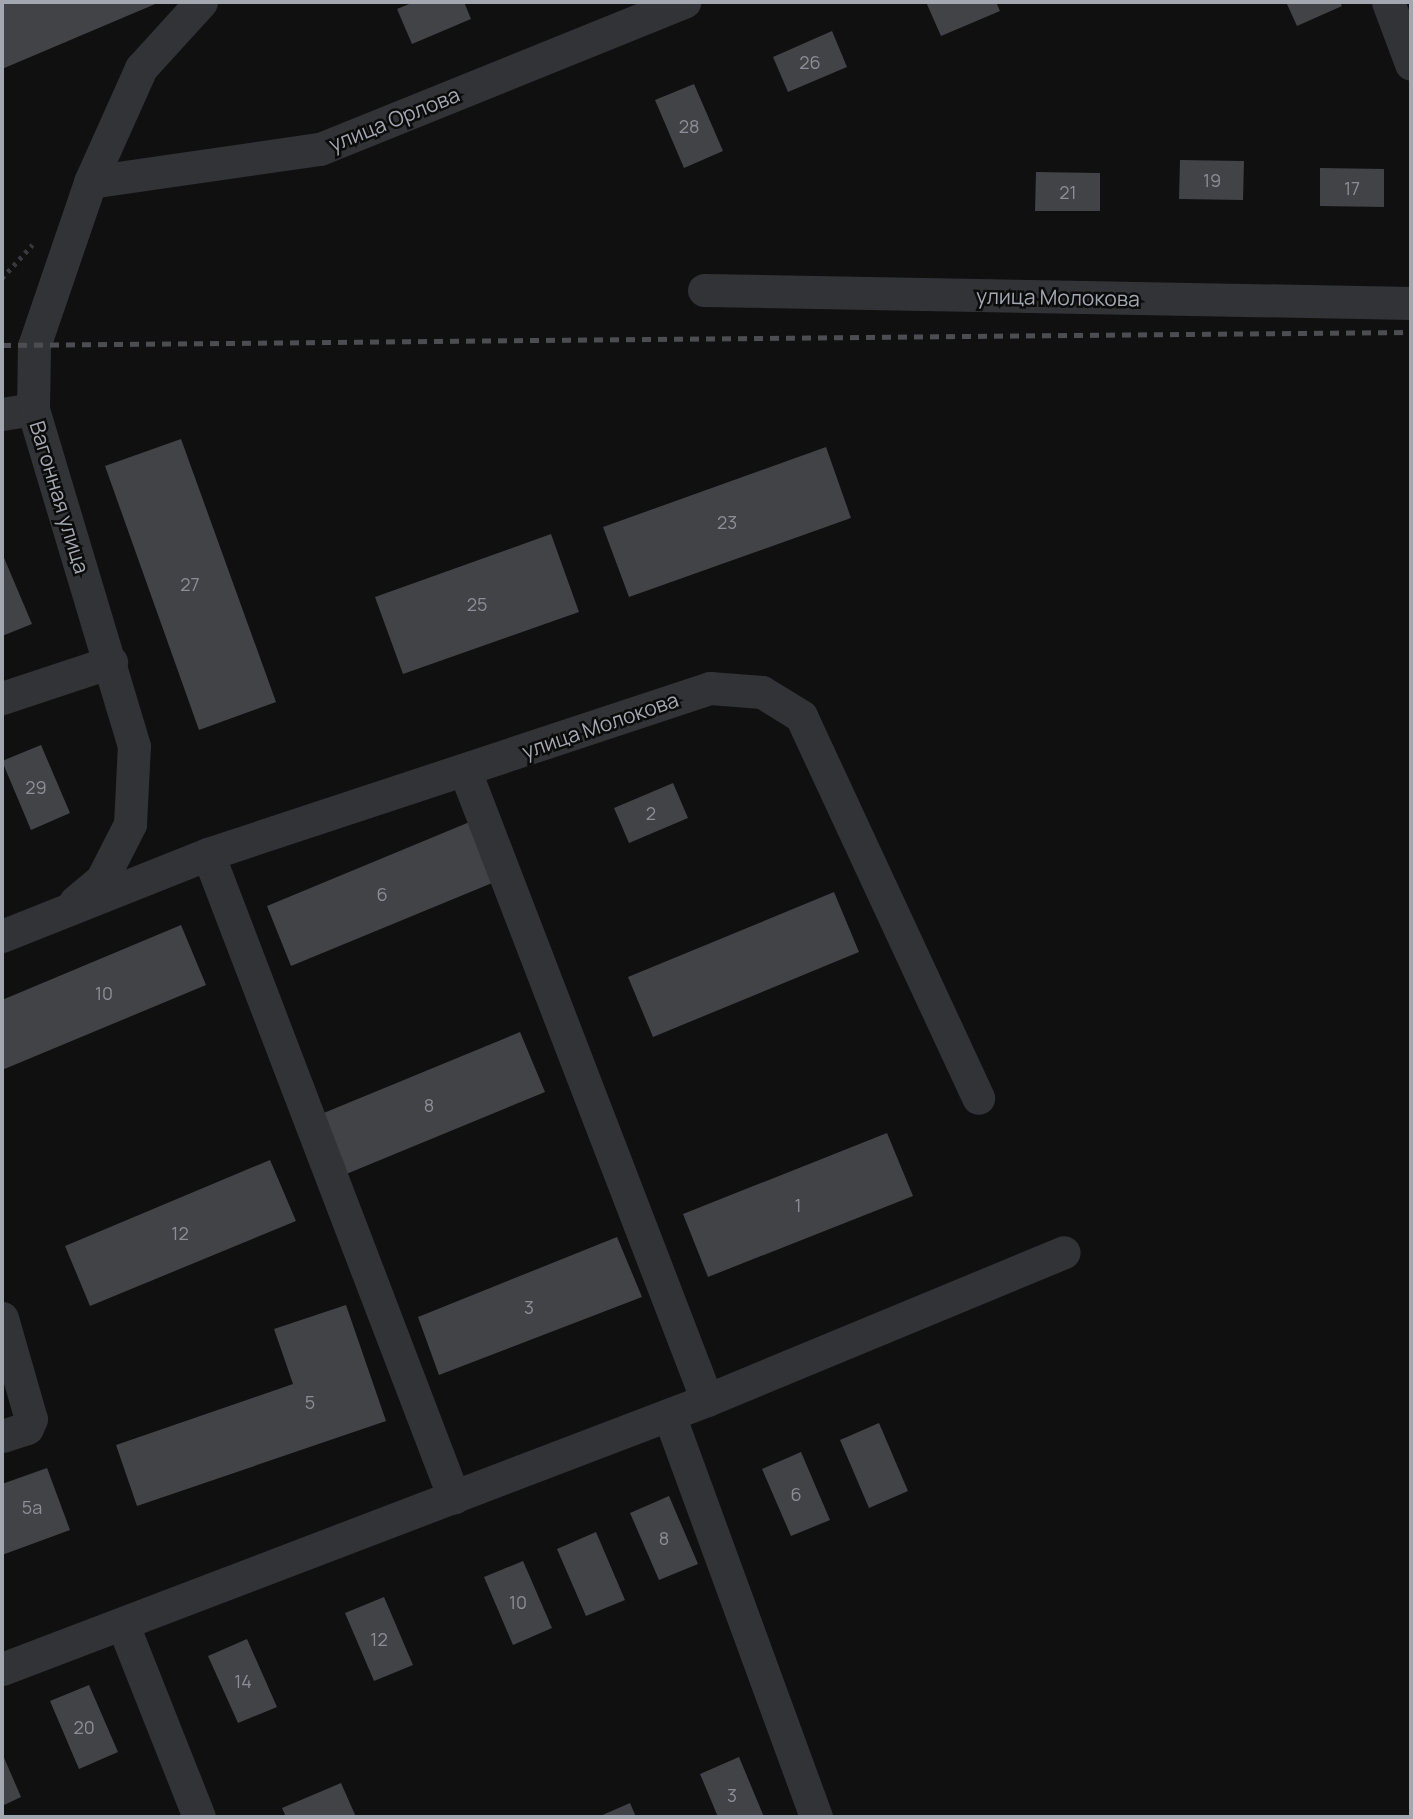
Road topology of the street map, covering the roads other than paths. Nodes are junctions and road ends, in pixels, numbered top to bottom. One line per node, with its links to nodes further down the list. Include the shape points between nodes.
1 (201, 2): 5 (street, Вагонная улица, via 141,68)
2 (684, 2): 5 (street, улица Орлова, via 320,149)
3 (1388, 2): 4 (street)
4 (1411, 64)
5 (90, 182): 8 (street, Вагонная улица, via 34,346)
6 (704, 290): 7 (street, улица Молокова)
7 (1411, 303)
8 (18, 411): 9 (street, Вагонная улица)
9 (111, 662): 10 (street); 13 (street, Вагонная улица, via 134,746 130,824 102,879)
10 (2, 698)
11 (466, 771): 12 (street, улица Молокова); 15 (street, улица Молокова, via 710,688 762,692 801,716); 18 (street)
12 (208, 854): 13 (street, улица Молокова); 21 (street)
13 (57, 917): 14 (street, улица Молокова)
14 (2, 936)
15 (978, 1098)
16 (1064, 1252): 18 (street)
17 (2, 1318): 20 (street, via 31,1419 27,1428)
18 (706, 1400): 19 (street)
19 (669, 1415): 21 (street); 25 (street)
20 (2, 1436)
21 (454, 1498): 22 (street)
22 (123, 1625): 23 (street); 24 (street)
23 (2, 1670)
24 (199, 1817)
25 (816, 1817)

